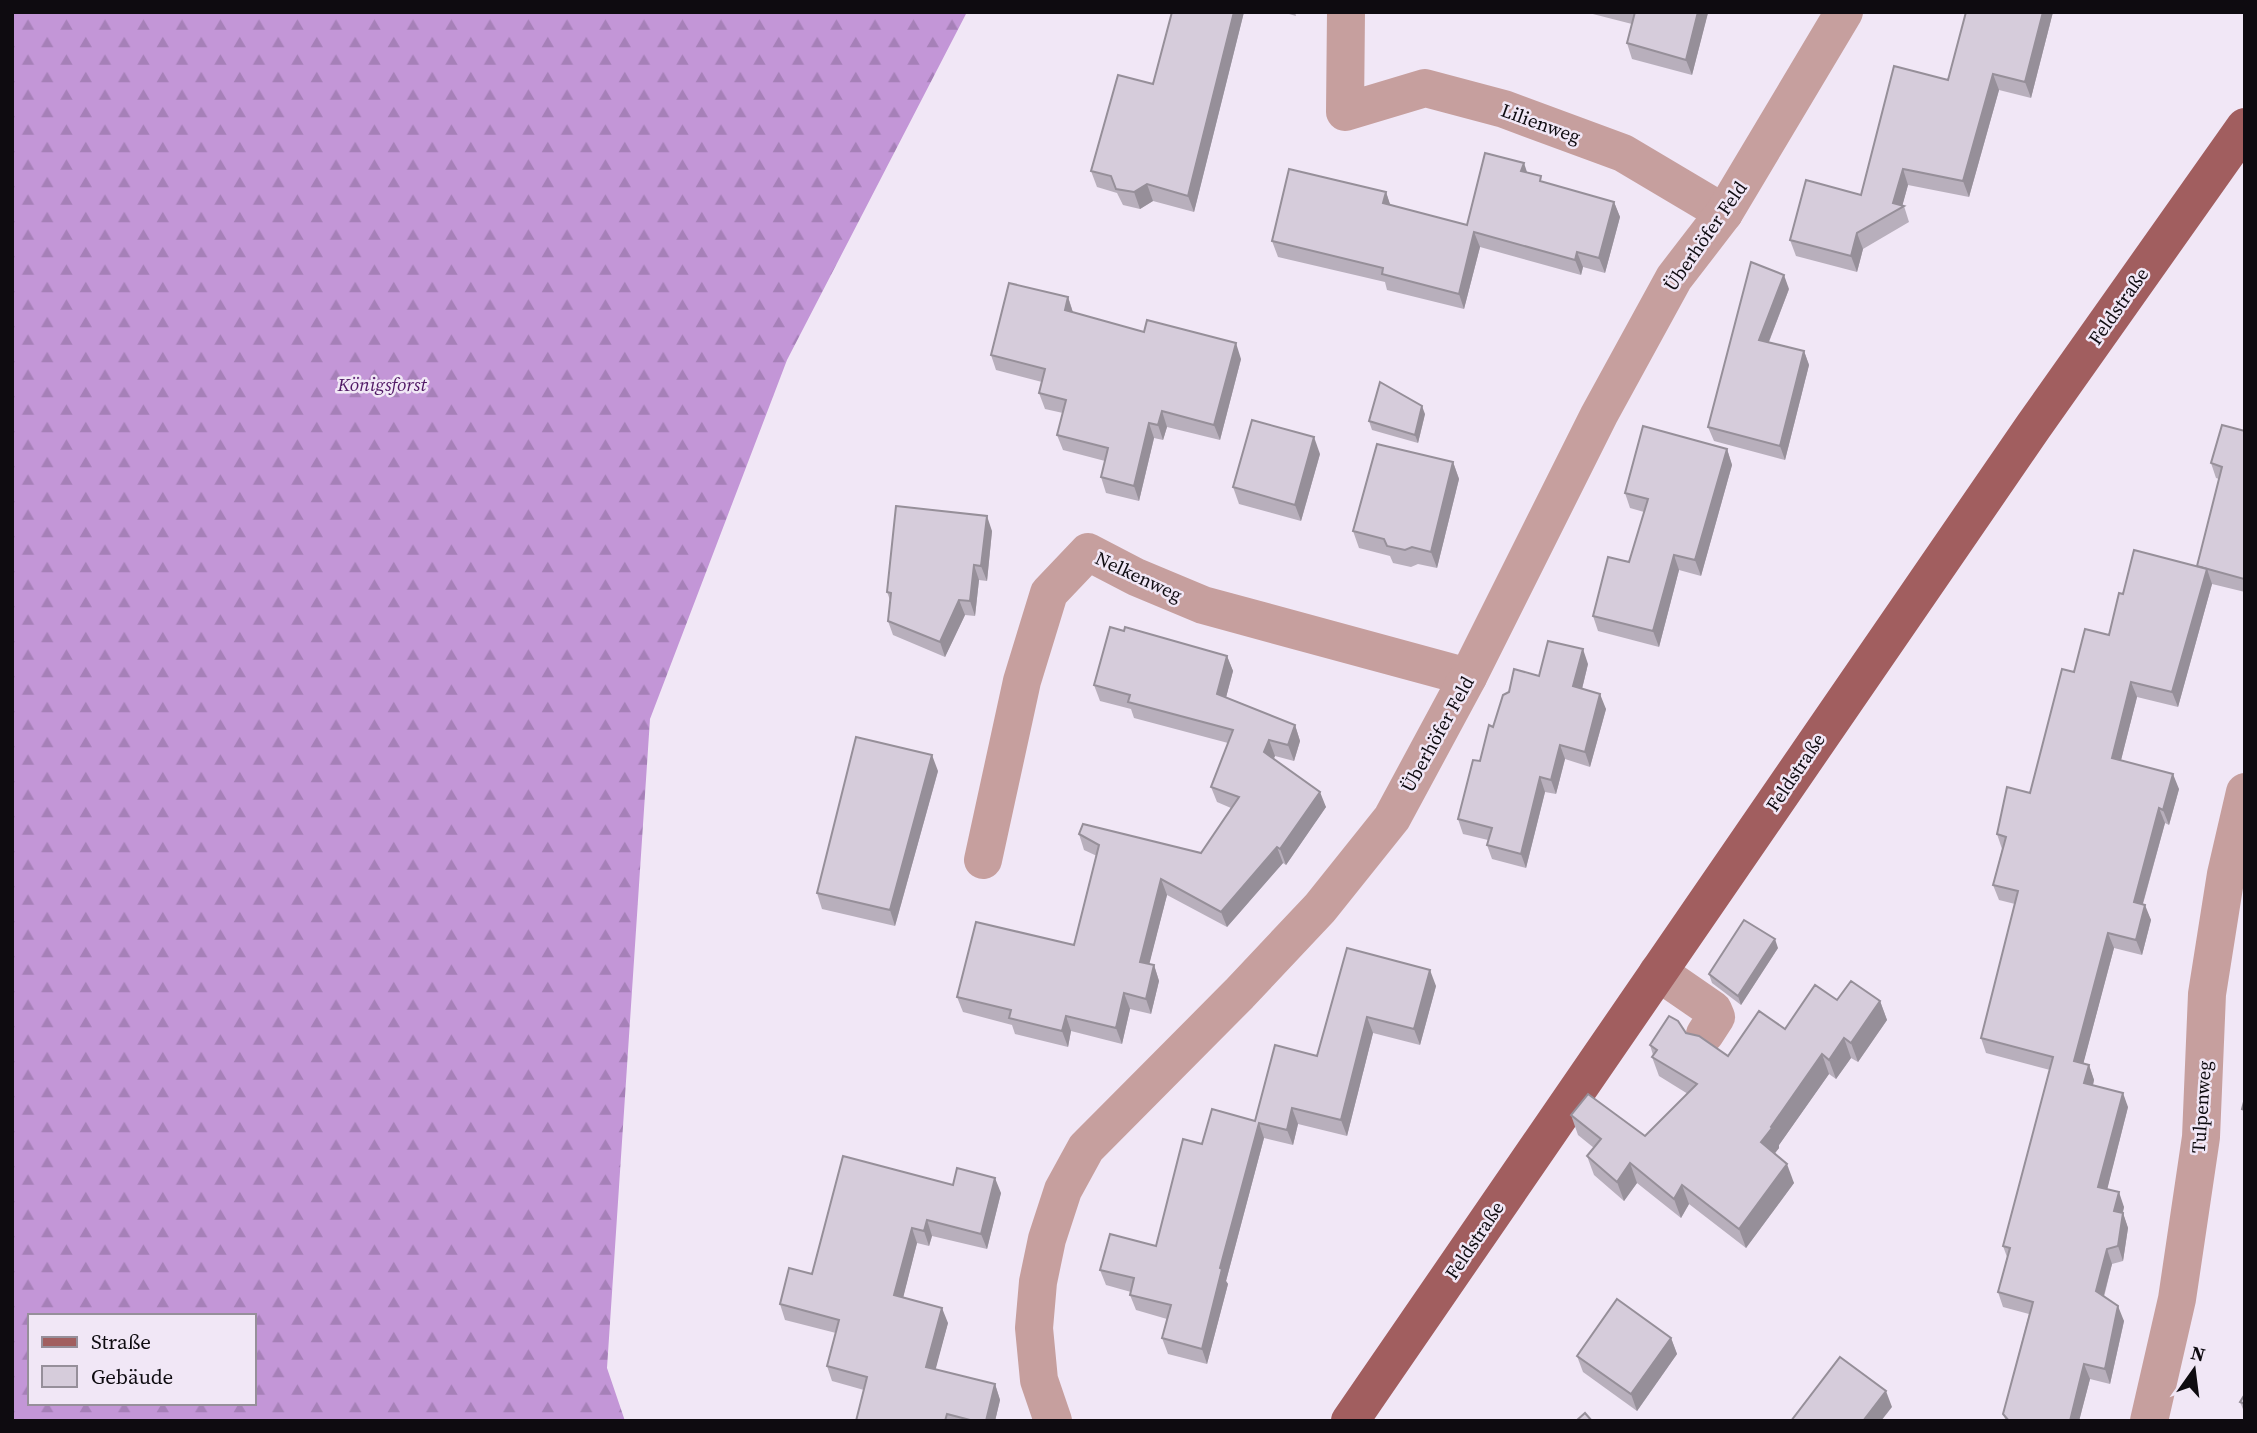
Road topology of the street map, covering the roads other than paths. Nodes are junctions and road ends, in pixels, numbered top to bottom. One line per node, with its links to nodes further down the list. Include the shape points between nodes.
1 (1346, 12): 4 (street, Lilienweg, via 1345,112 1425,88 1623,153)
2 (1844, 12): 4 (street, Überhöfer Feld)
3 (2245, 127): 8 (main road, Feldstraße)
4 (1724, 214): 5 (street, Überhöfer Feld, via 1667,289)
5 (1468, 677): 7 (street, Nelkenweg, via 1203,605 1087,552 1049,593 1023,681); 10 (street, Überhöfer Feld, via 1392,818 1328,898 1086,1148 1063,1190 1046,1239 1038,1282 1034,1328 1039,1380)
6 (2245, 792): 12 (street, Tulpenweg, via 2207,993 2201,1138 2177,1298)
7 (983, 860)
8 (1658, 972): 9 (street, via 1713,1010 1716,1017); 11 (main road, Feldstraße)
9 (1705, 1034)
10 (1053, 1421)
11 (1350, 1421)
12 (2149, 1421)

